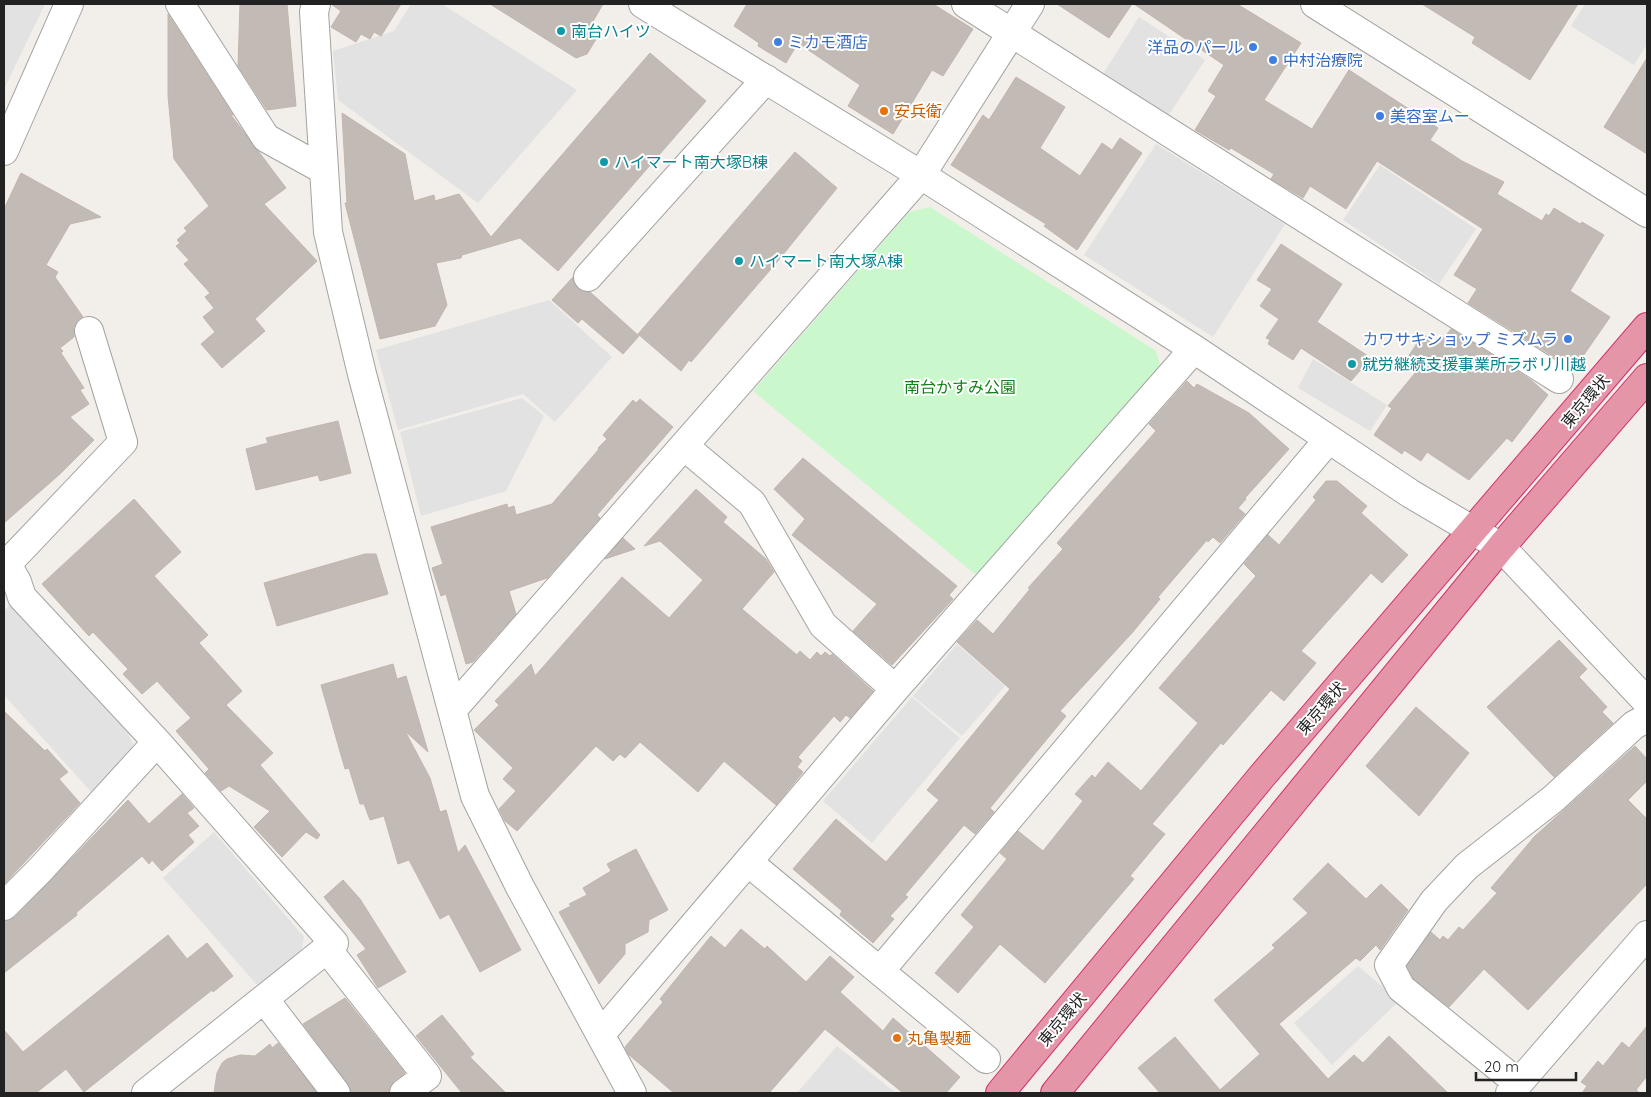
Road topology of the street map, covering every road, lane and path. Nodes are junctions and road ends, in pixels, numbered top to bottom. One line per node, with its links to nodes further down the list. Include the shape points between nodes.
1 (69, 4): 10 (street)
2 (180, 4): 11 (street, via 266,138)
3 (316, 4): 11 (street)
4 (643, 4): 9 (street)
5 (966, 4): 8 (street)
6 (1030, 4): 8 (street)
7 (1315, 4): 13 (street)
8 (1012, 32): 12 (street); 19 (street)
9 (766, 79): 12 (street); 14 (street)
10 (4, 151)
11 (324, 170): 27 (street, via 328,232 338,277)
12 (921, 175): 17 (street); 21 (street)
13 (1647, 212)
14 (588, 278)
15 (1647, 327): 22 (highway, 東京環状)
16 (89, 331): 24 (street, via 123,442)
17 (1194, 349): 20 (street); 25 (street)
18 (1647, 378): 23 (highway, 東京環状)
19 (1559, 379)
20 (1328, 440): 22 (street); 34 (street)
21 (684, 446): 25 (street, via 752,503 823,626); 27 (street)
22 (1473, 532): 23 (street); 43 (highway, 東京環状, via 1262,776)
23 (1500, 547): 26 (street); 44 (highway, 東京環状)
24 (8, 575): 29 (street, via 22,597)
25 (895, 690): 30 (street)
26 (1647, 702)
27 (453, 710): 36 (street, via 475,796 520,887)
28 (1647, 718): 38 (street, via 1634,724 1552,799 1467,866 1434,901 1390,965 1401,988)
29 (157, 742): 31 (street); 33 (street, via 334,943)
30 (748, 862): 34 (street); 36 (street)
31 (4, 906)
32 (1647, 934): 38 (street)
33 (327, 948): 35 (street); 41 (street, via 427,1076)
34 (880, 971): 37 (street)
35 (265, 1000): 39 (street); 40 (street)
36 (601, 1034): 42 (street)
37 (986, 1059)
38 (1514, 1088)
39 (146, 1093)
40 (336, 1093)
41 (404, 1093)
42 (632, 1093)
43 (1000, 1093)
44 (1055, 1093)

